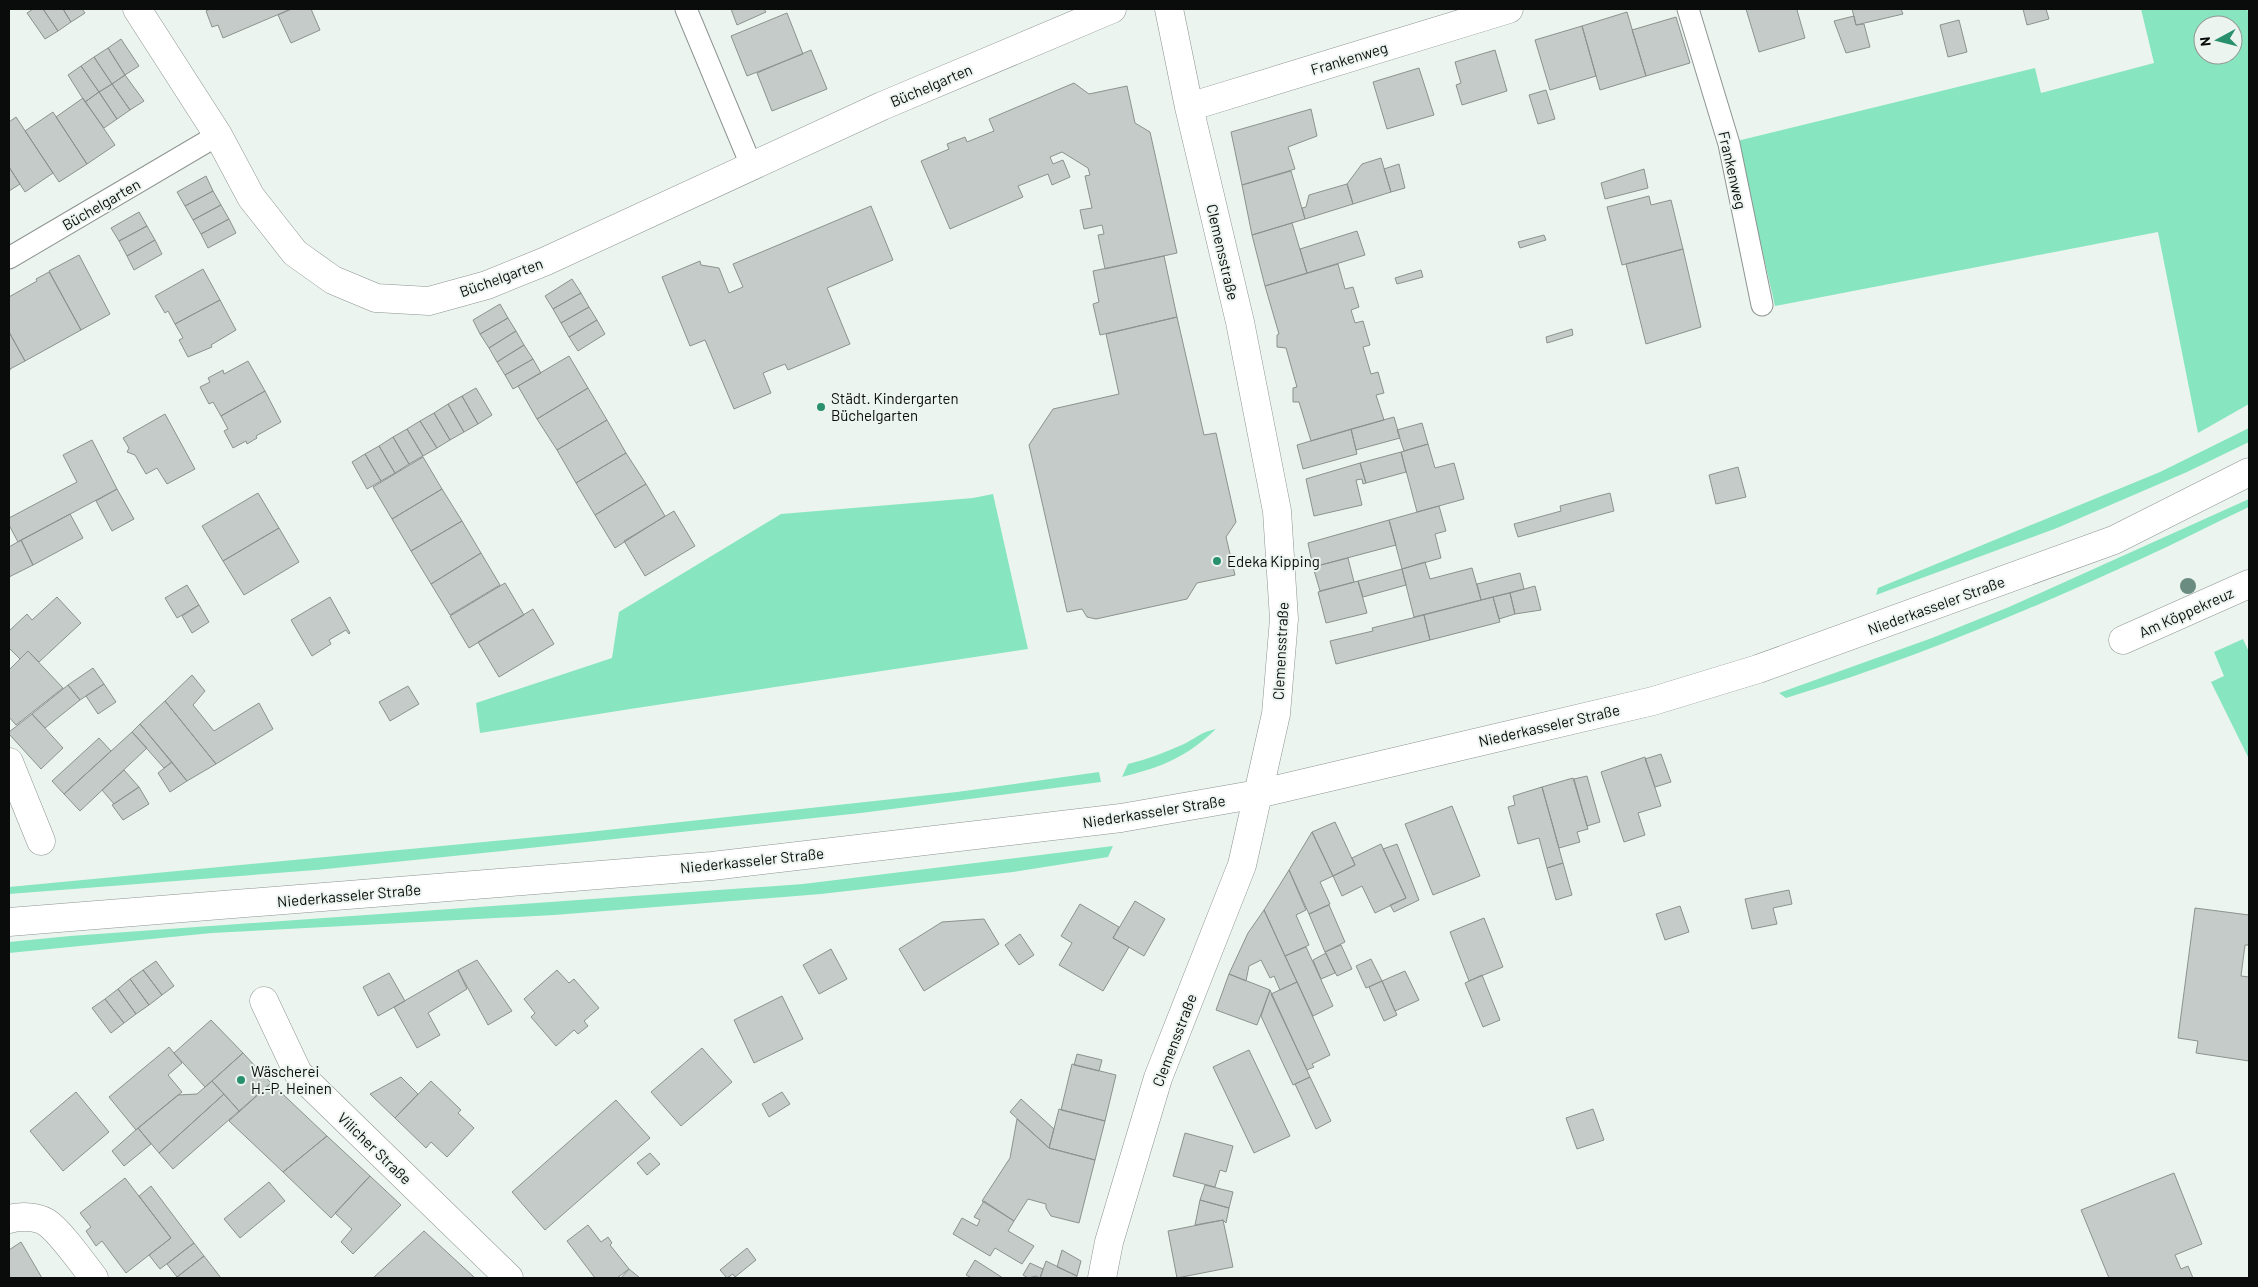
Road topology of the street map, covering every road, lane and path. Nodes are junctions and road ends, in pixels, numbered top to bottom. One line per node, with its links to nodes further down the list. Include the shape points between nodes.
1 (137, 9): 8 (street, Büchelgarten)
2 (686, 9): 9 (lane)
3 (1112, 9): 9 (street, Büchelgarten)
4 (1169, 9): 7 (street, Clemensstraße)
5 (1509, 9): 7 (street, Frankenweg)
6 (1688, 9): 11 (lane, Frankenweg, via 1728,144)
7 (1189, 107): 16 (street, Clemensstraße, via 1240,322 1277,511 1284,620 1276,714)
8 (218, 135): 9 (street, Büchelgarten, via 251,198 295,252 333,280 376,298 429,301 488,285); 10 (lane, Büchelgarten)
9 (751, 165)
10 (9, 258)
11 (1762, 305)
12 (2249, 472): 16 (street, Niederkasseler Straße, via 2114,540 1758,669 1653,701)
13 (2249, 584): 14 (street, Am Köppekreuz)
14 (2123, 640)
15 (9, 762): 17 (street)
16 (1258, 794): 18 (street, Niederkasseler Straße, via 1121,818 712,866); 23 (street, Clemensstraße, via 1242,865 1158,1078 1108,1242)
17 (41, 841)
18 (9, 922)
19 (264, 1001): 22 (street, Vilicher Straße, via 298,1073)
20 (9, 1220): 21 (street, via 18,1216 46,1222)
21 (94, 1278)
22 (509, 1278)
23 (1102, 1278)

